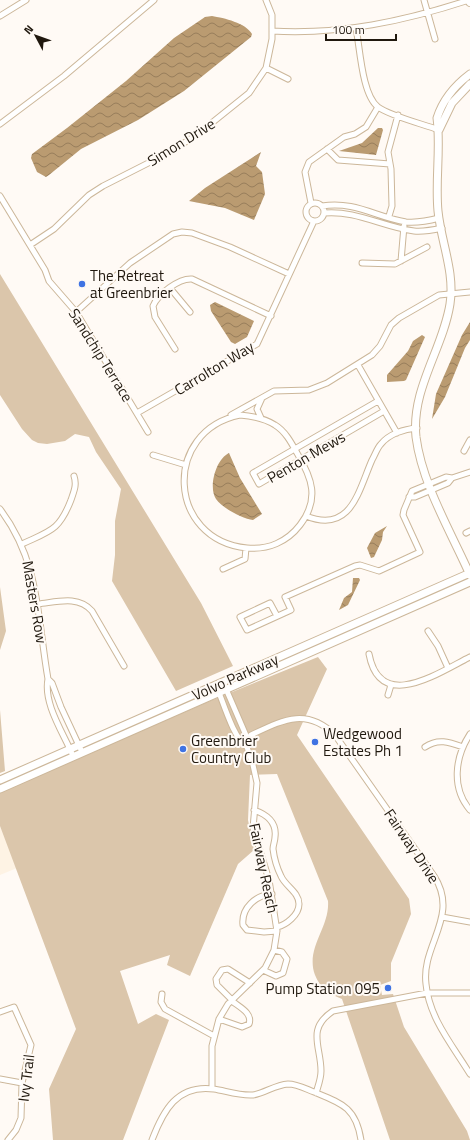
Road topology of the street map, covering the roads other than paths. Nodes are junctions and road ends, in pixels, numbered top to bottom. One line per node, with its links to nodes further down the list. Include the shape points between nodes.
1 (26, 0): 7 (street)
2 (154, 0): 17 (street, via 64,76)
3 (266, 0): 9 (street, Simon Drive, via 272,15)
4 (424, 0): 6 (street)
5 (470, 1): 6 (street)
6 (428, 13): 8 (street); 10 (street)
7 (0, 16)
8 (356, 28): 9 (street, via 304,33); 15 (street, via 366,87)
9 (272, 31): 11 (street, Simon Drive)
10 (435, 39)
11 (266, 68): 13 (street); 31 (street, Simon Drive, via 249,93 198,134 170,152 89,195 54,229)
12 (470, 74): 18 (main road, via 453,89 440,108)
13 (288, 79)
14 (470, 84): 18 (main road, via 452,103)
15 (378, 107): 16 (street); 19 (street, via 366,128 344,137)
16 (398, 116): 18 (street); 20 (street, via 388,152)
17 (0, 124)
18 (439, 130): 26 (main road)
19 (327, 149): 20 (street, via 338,160); 22 (street, via 313,158 305,172)
20 (390, 164): 25 (street, via 392,206)
21 (0, 196): 31 (street, Sandchip Terrace)
22 (311, 203): 23 (street); 27 (street, via 306,213 308,219)
23 (322, 206): 24 (street); 25 (street, via 354,206)
24 (324, 213): 27 (street, via 319,220); 30 (street, via 355,215)
25 (389, 216): 28 (street)
26 (439, 218): 28 (street, via 423,222); 29 (main road)
27 (314, 221): 35 (street, Carrolton Way)
28 (405, 222): 30 (street)
29 (442, 228): 30 (street, via 416,231); 38 (main road)
30 (404, 229): 33 (street)
31 (30, 245): 39 (street, Sandchip Terrace, via 50,281)
32 (428, 247): 33 (street)
33 (401, 260): 34 (street, via 394,264)
34 (362, 263)
35 (289, 274): 39 (street, via 192,233 182,232 173,234 130,263); 41 (street, Carrolton Way)
36 (170, 288): 40 (street); 41 (street, via 181,281 192,279); 42 (street, via 155,301 153,312)
37 (470, 292): 38 (street)
38 (451, 293): 43 (street, via 435,297 399,318 391,325 376,351); 50 (main road, via 446,326 419,395)
39 (76, 312): 47 (street, Sandchip Terrace)
40 (190, 312)
41 (271, 316): 47 (street, Carrolton Way, via 257,344)
42 (175, 349)
43 (358, 365): 44 (street, via 314,389 279,390); 45 (street)
44 (262, 397): 48 (street); 49 (street, via 258,409)
45 (378, 401): 46 (street); 54 (street, Penton Mews)
46 (384, 411): 52 (street); 57 (street, Penton Mews)
47 (137, 413): 51 (street, Sandchip Terrace)
48 (227, 418): 49 (street, via 240,415); 58 (street, via 200,438)
49 (261, 418): 54 (street, via 280,428)
50 (416, 428): 52 (street); 61 (main road, via 420,458)
51 (148, 432)
52 (397, 433): 63 (street, via 379,446 348,511 343,516 328,521)
53 (470, 440): 55 (street)
54 (295, 449): 57 (street); 57 (street, Penton Mews, via 253,474 259,484)
55 (464, 451)
56 (153, 455): 58 (street)
57 (301, 460): 63 (street, via 312,484)
58 (186, 465): 65 (street, via 184,492 196,519 206,531 221,542)
59 (470, 472): 61 (street, via 452,478 446,477)
60 (74, 476): 64 (street, via 76,486 61,521 49,532)
61 (431, 487): 67 (main road); 70 (street, via 412,491 403,515 420,552 378,571 360,565 355,566 296,591 285,596 291,610)
62 (0, 509): 64 (street, Masters Row)
63 (306, 516): 65 (street, via 298,528 280,542 265,548)
64 (22, 544): 69 (street, Masters Row, via 33,574)
65 (246, 548): 66 (street, via 245,559)
66 (223, 568)
67 (470, 574): 77 (main road, Volvo Parkway)
68 (470, 582): 79 (main road, Volvo Parkway)
69 (38, 604): 74 (street, via 70,600 86,605); 76 (street, Masters Row)
70 (277, 616): 70 (street, via 246,630 240,617 270,603)
71 (428, 631): 75 (street)
72 (369, 654): 78 (street, via 373,670)
73 (470, 657): 75 (street)
74 (124, 666)
75 (448, 668): 78 (street, via 418,682)
76 (48, 679): 83 (street, Masters Row); 87 (street, Masters Row, via 51,706)
77 (220, 684): 79 (street, Fairway Reach); 83 (main road, Volvo Parkway)
78 (391, 685): 80 (street)
79 (223, 691): 86 (main road, Volvo Parkway); 90 (street, Fairway Reach, via 238,737 247,747 257,778)
80 (388, 695)
81 (470, 734): 85 (street)
82 (251, 735): 93 (street, Fairway Drive, via 278,722 298,718 318,722 335,735 437,881 443,900)
83 (78, 745): 86 (street, Masters Row); 87 (main road, Volvo Parkway)
84 (426, 747): 85 (street, via 443,741)
85 (463, 747): 91 (street, via 458,760 457,777 461,795)
86 (82, 752): 87 (main road, Volvo Parkway)
87 (71, 753): 88 (main road, Volvo Parkway); 89 (main road, Volvo Parkway)
88 (0, 780)
89 (0, 788)
90 (254, 810): 92 (street, Fairway Reach, via 252,828); 95 (street, via 265,815 273,825 276,833 273,850 281,877 299,900 296,914)
91 (470, 810)
92 (272, 894): 95 (street, Fairway Reach); 95 (street, via 259,896 253,900 243,925 247,930 259,932)
93 (442, 917): 94 (street); 99 (street, Fairway Drive, via 428,960 425,977)
94 (470, 922)
95 (277, 929): 96 (street, Fairway Reach)
96 (274, 950): 97 (street, Fairway Reach); 97 (street, via 282,952 287,959 283,973 276,976)
97 (263, 970): 98 (street, Fairway Reach)
98 (250, 984): 102 (street, Fairway Reach); 102 (street, via 231,971 222,970 216,979 217,985)
99 (427, 993): 100 (street); 106 (street, Fairway Drive, via 432,1012); 110 (street, via 344,1008 326,1016 317,1032 321,1072)
100 (470, 993)
101 (162, 994): 105 (street, via 161,1002 164,1009)
102 (232, 1000): 104 (street, Fairway Reach); 104 (street, via 249,1015 249,1024 242,1027)
103 (0, 1012): 108 (street, Ivy Trail, via 14,1008 31,1045)
104 (219, 1019): 105 (street, Fairway Reach)
105 (214, 1036): 109 (street, Fairway Reach)
106 (470, 1074)
107 (0, 1079): 108 (street)
108 (22, 1082): 111 (street, Ivy Trail, via 20,1123)
109 (212, 1089): 110 (street, via 251,1095 288,1084); 112 (street, via 191,1091 172,1103 160,1118)
110 (316, 1093): 113 (street, via 341,1103 349,1110 354,1117)
111 (8, 1140)
112 (152, 1140)
113 (361, 1140)

